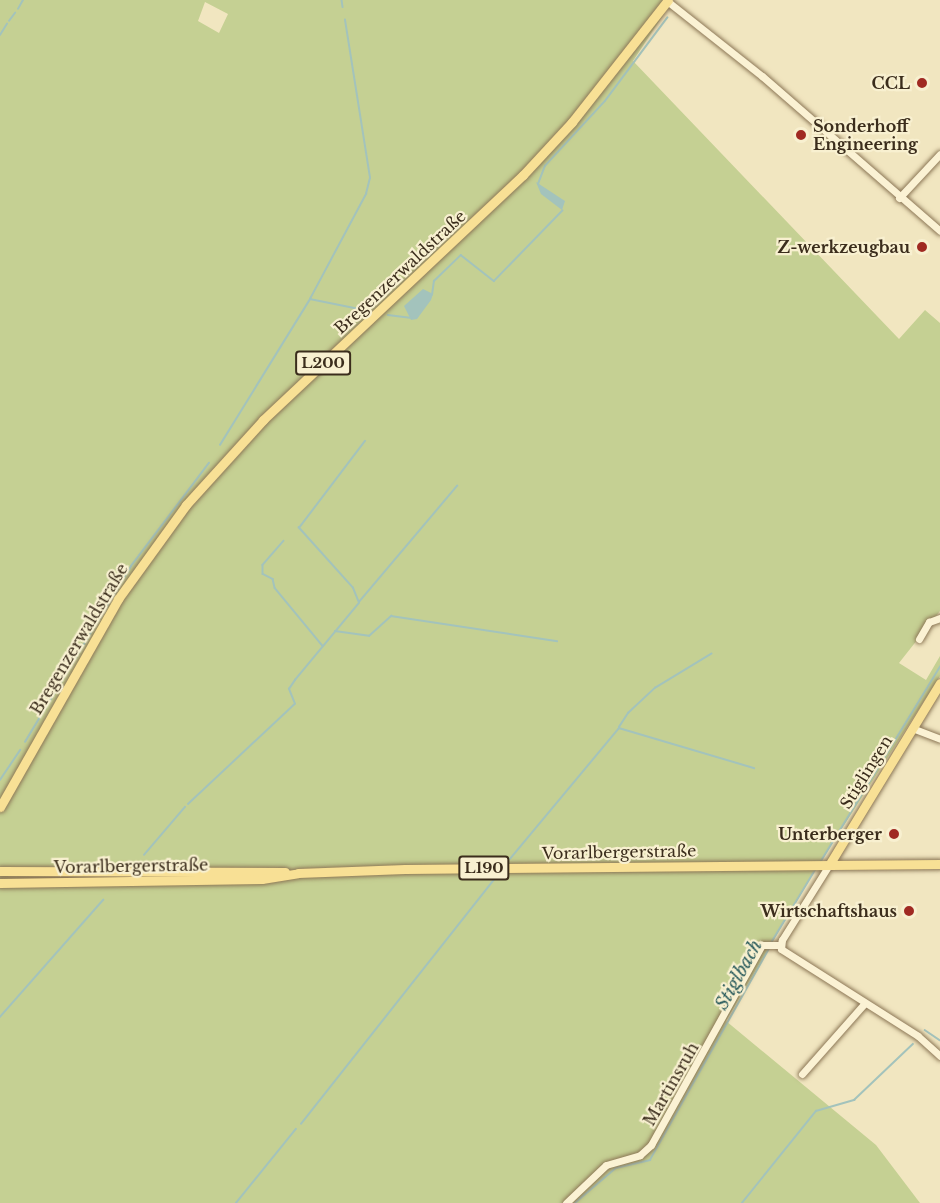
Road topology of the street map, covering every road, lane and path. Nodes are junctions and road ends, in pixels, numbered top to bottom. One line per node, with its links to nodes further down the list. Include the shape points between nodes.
1 (667, 1): 3 (street, via 762,76); 10 (main road, Bregenzerwaldstraße / L200, via 572,122 523,175 263,420 186,505 118,599)
2 (940, 154): 3 (street)
3 (899, 198): 4 (street)
4 (940, 231)
5 (940, 618): 6 (street, via 929,622)
6 (919, 639)
7 (940, 683): 8 (main road, Stiglingen)
8 (912, 728): 9 (street, Stiglingen); 13 (main road, Stiglingen)
9 (940, 739)
10 (0, 807)
11 (0, 864): 15 (main road)
12 (940, 864): 13 (main road, Vorarlbergerstraße / L190)
13 (827, 865): 16 (main road, Vorarlbergerstraße / L190); 20 (street)
14 (0, 872): 15 (main road, Vorarlbergerstraße / L190)
15 (14, 872): 16 (main road, Vorarlbergerstraße / L190)
16 (298, 873): 18 (main road, Vorarlbergerstraße / L190, via 261,879)
17 (0, 883): 18 (main road, Vorarlbergerstraße / L190)
18 (18, 883): 19 (main road)
19 (0, 891)
20 (778, 945): 21 (street, via 784,953); 24 (street, Martinsruh, via 762,945 651,1146 640,1155 606,1165)
21 (864, 1004): 22 (street, via 918,1036); 23 (street)
22 (940, 1056)
23 (802, 1074)
24 (566, 1203)

